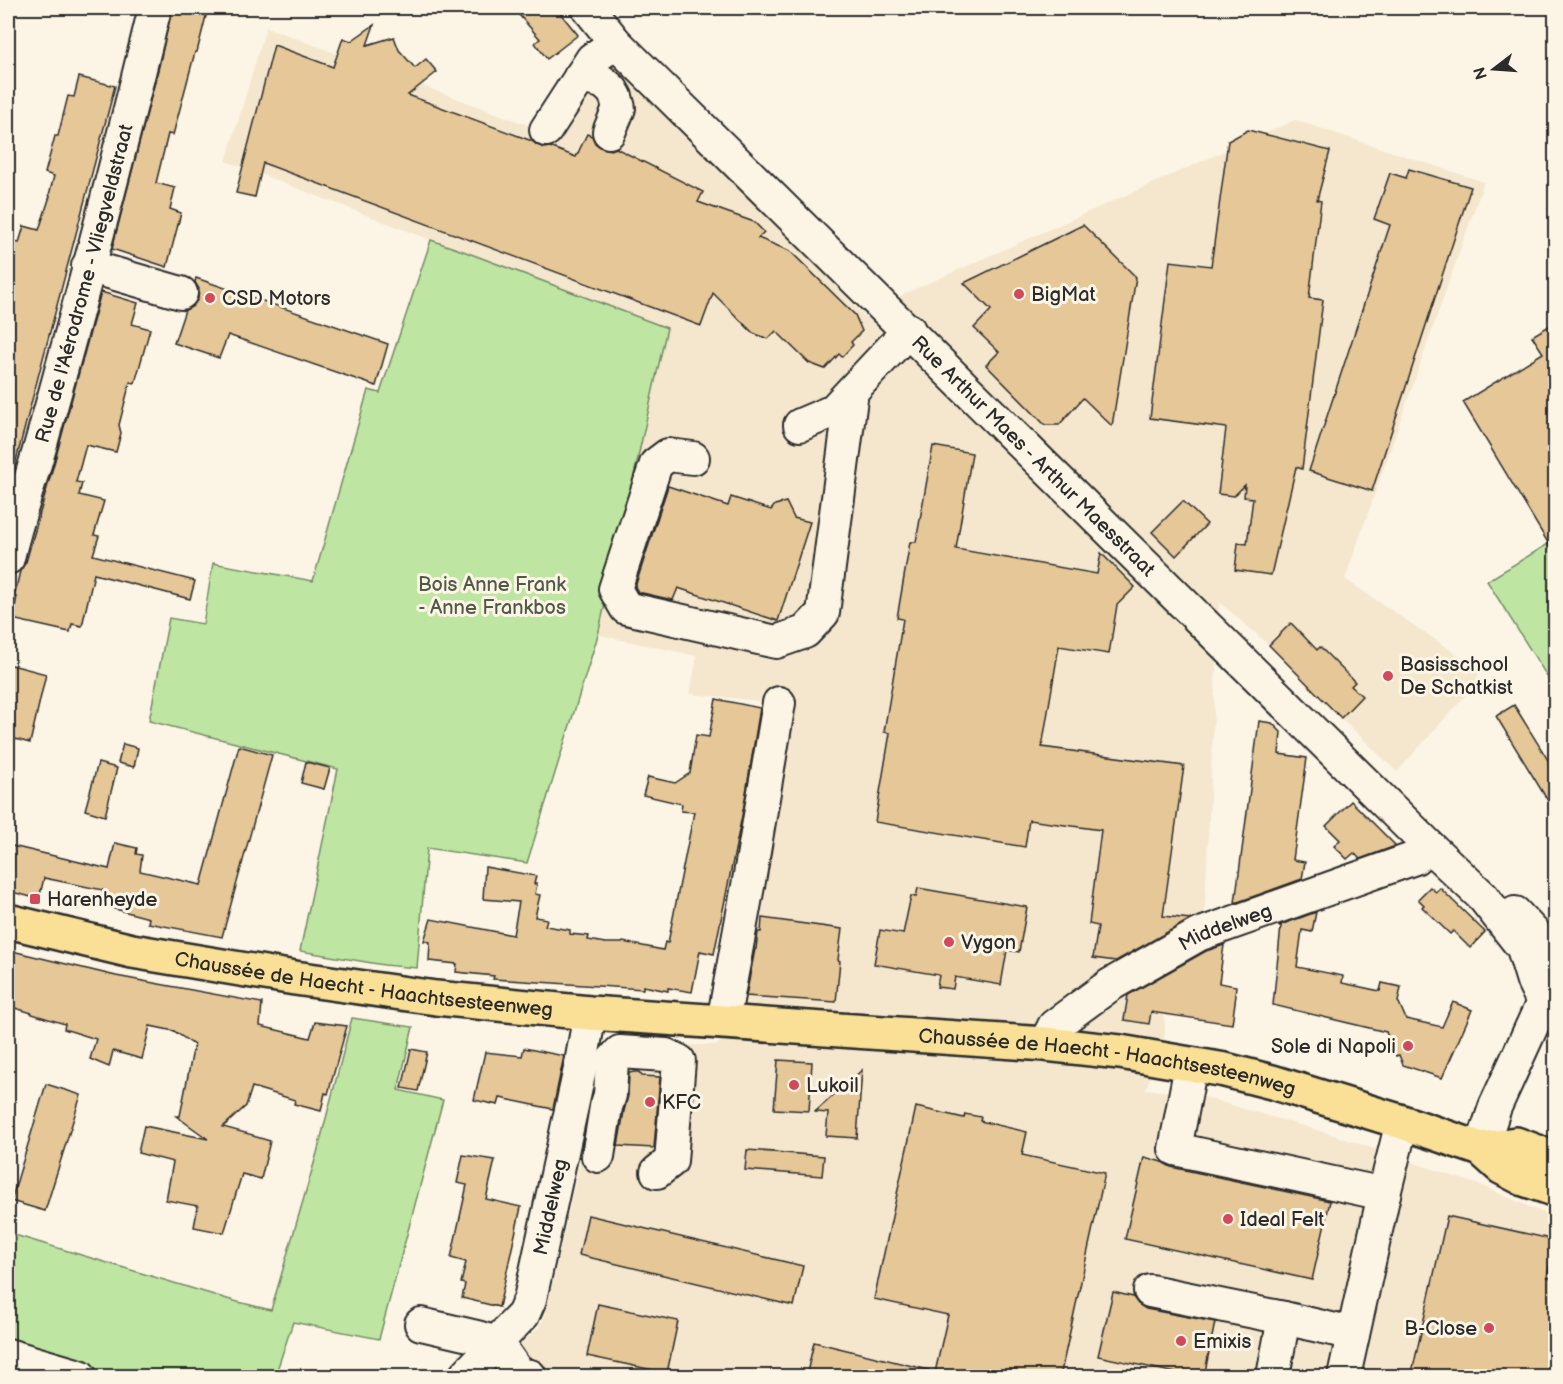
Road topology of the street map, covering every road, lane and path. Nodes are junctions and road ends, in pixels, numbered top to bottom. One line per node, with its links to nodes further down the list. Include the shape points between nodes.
1 (154, 8): 7 (street, Rue de l'Aérodrome - Vliegveldstraat)
2 (588, 8): 3 (street, Rue Arthur Maes - Arthur Maesstraat)
3 (616, 43): 4 (street, via 592,59); 9 (street, Rue Arthur Maes - Arthur Maesstraat)
4 (580, 77): 5 (street); 6 (street, via 603,82 616,97 619,108)
5 (546, 130)
6 (609, 132)
7 (88, 266): 8 (street); 13 (street, Rue de l'Aérodrome - Vliegveldstraat)
8 (182, 293)
9 (909, 330): 10 (street); 15 (street, Rue Arthur Maes - Arthur Maesstraat)
10 (852, 391): 11 (street, via 833,411); 12 (street, via 823,613 805,632 776,642 626,608 615,589 656,464 668,454)
11 (800, 425)
12 (693, 458)
13 (8, 558)
14 (779, 703): 21 (street)
15 (1429, 846): 16 (street, Rue Arthur Maes - Arthur Maesstraat); 22 (street, Middelweg, via 1415,858 1198,935 1110,985 1054,1026)
16 (1483, 897): 18 (street, Rue Arthur Maes - Arthur Maesstraat, via 1516,913 1548,946); 19 (street, Rue Arthur Maes - Arthur Maesstraat, via 1523,948 1533,981)
17 (8, 921): 20 (main road, Chaussée de Haecht - Haachtsesteenweg, via 132,951 295,978 436,998)
18 (1556, 966)
19 (1551, 998): 25 (street, Rue Arthur Maes - Arthur Maesstraat, via 1495,1107)
20 (590, 1013): 21 (main road, Chaussée de Haecht - Haachtsesteenweg); 35 (street, Middelweg, via 530,1299 523,1315)
21 (723, 1022): 22 (main road, Chaussée de Haecht - Haachtsesteenweg)
22 (1045, 1044): 23 (main road, Chaussée de Haecht - Haachtsesteenweg)
23 (1191, 1065): 24 (main road, Chaussée de Haecht - Haachtsesteenweg, via 1272,1082); 30 (street, via 1175,1149)
24 (1402, 1122): 25 (main road, Chaussée de Haecht - Haachtsesteenweg); 30 (street)
25 (1481, 1149): 27 (main road, Chaussée de Haecht - Haachtsesteenweg, via 1516,1144); 29 (main road, Chaussée de Haecht - Haachtsesteenweg, via 1501,1167)
26 (598, 1156): 28 (street, via 612,1061 621,1052 666,1055 679,1061 671,1161)
27 (1556, 1161)
28 (657, 1172)
29 (1556, 1190)
30 (1384, 1194): 34 (street)
31 (1150, 1291): 32 (street)
32 (1284, 1318): 34 (street); 40 (street)
33 (421, 1324): 35 (street)
34 (1353, 1334): 41 (street)
35 (497, 1343): 38 (street, Middelweg); 39 (street, via 519,1374)
36 (8, 1356): 37 (street)
37 (80, 1377)
38 (465, 1377)
39 (530, 1377)
40 (1273, 1377)
41 (1344, 1377)

